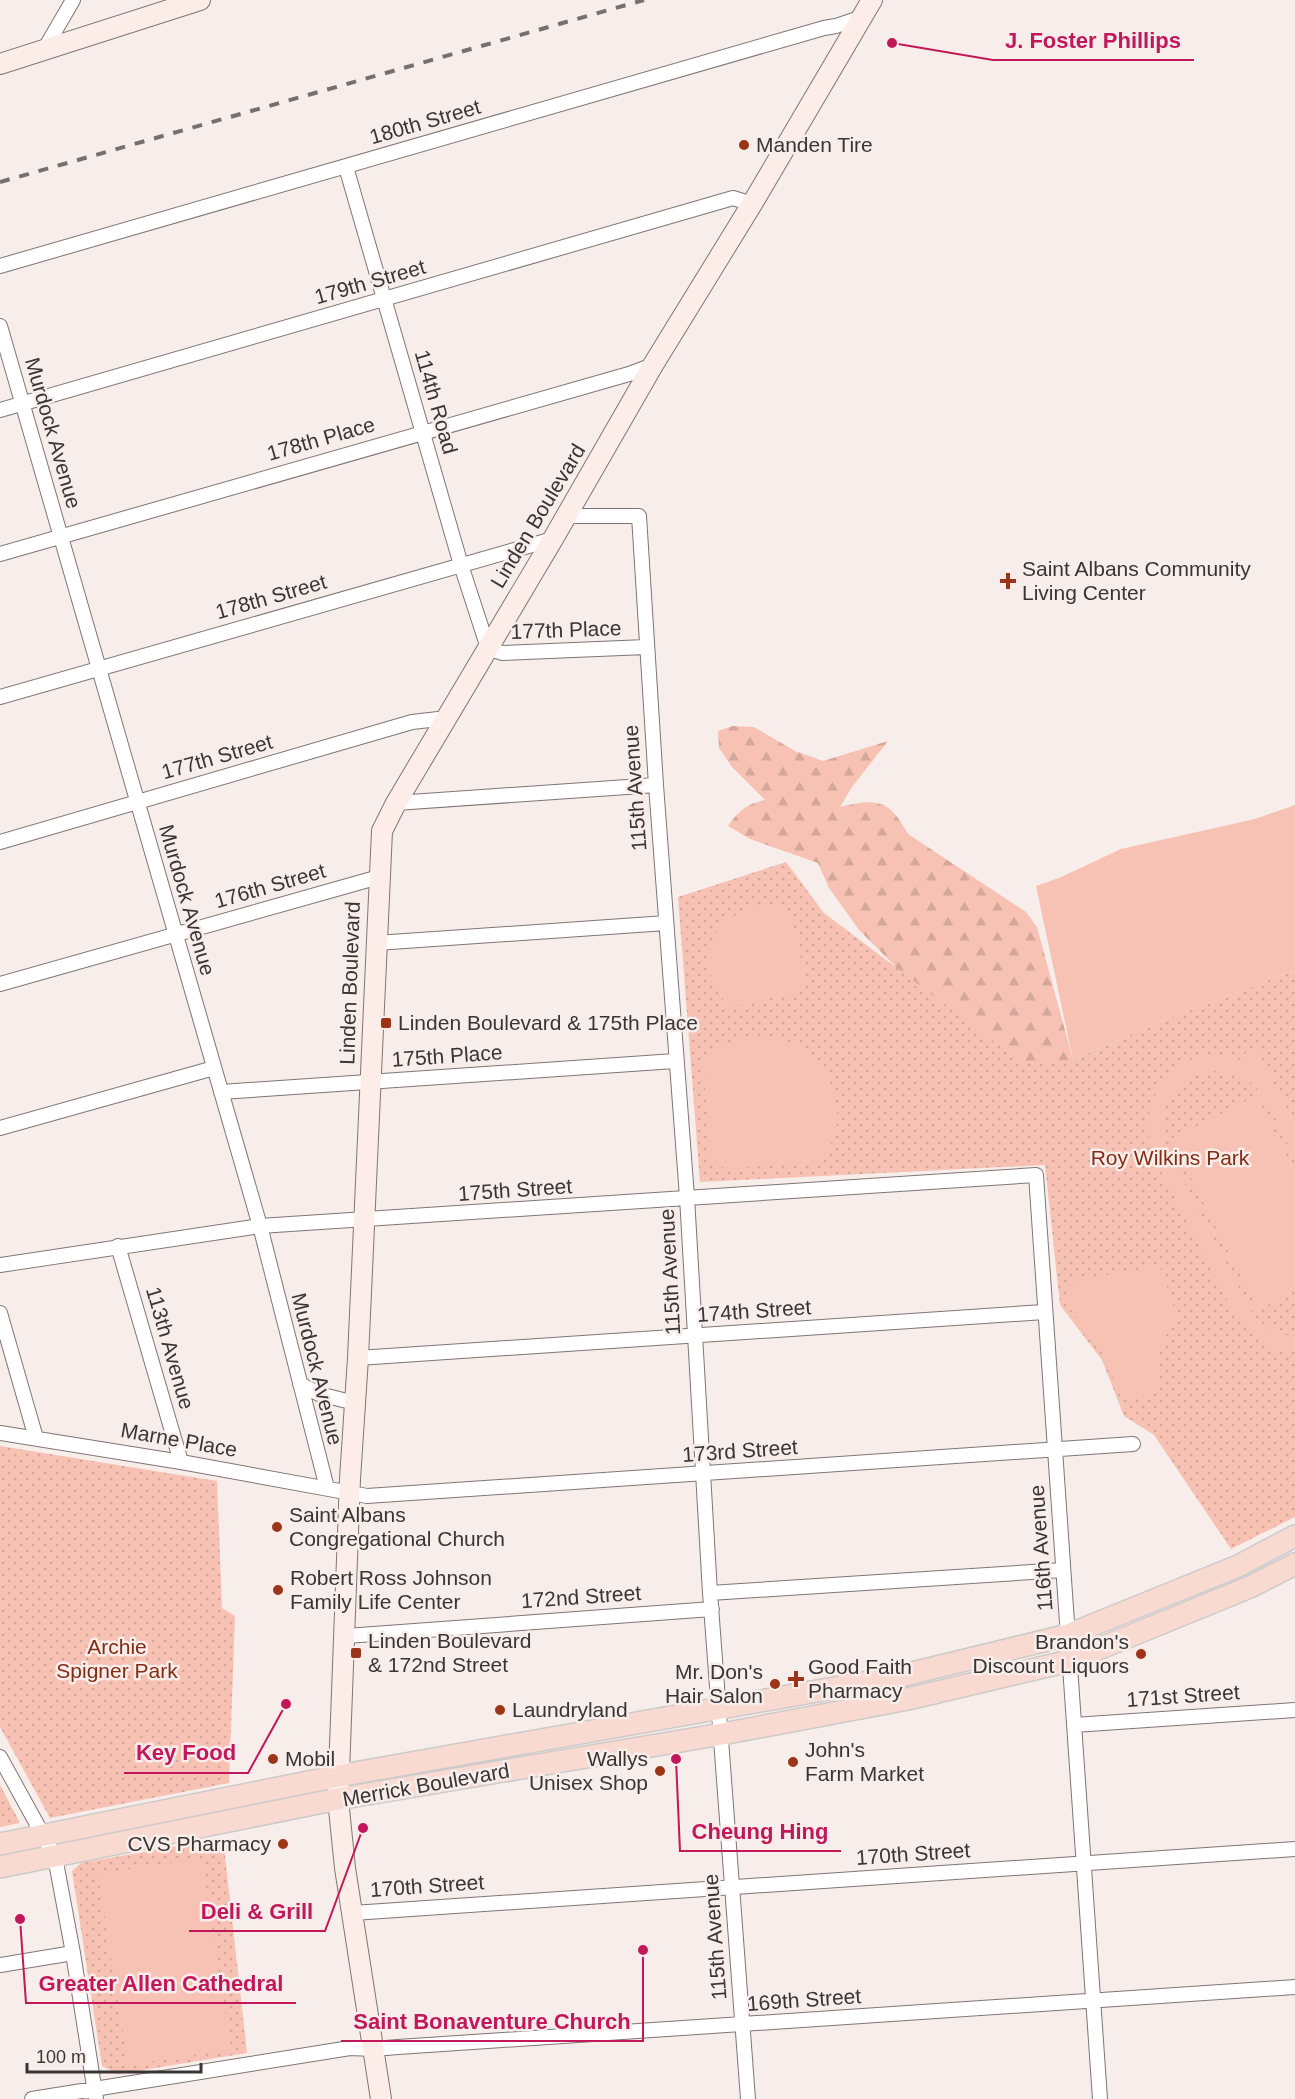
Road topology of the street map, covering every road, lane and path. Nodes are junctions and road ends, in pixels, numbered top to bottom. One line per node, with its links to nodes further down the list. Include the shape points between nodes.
1 (73, 0): 4 (street)
2 (200, 0): 4 (main road)
3 (867, 8): 6 (street, 180th Street, via 836,26); 7 (main road, Linden Boulevard)
4 (44, 50): 5 (main road)
5 (0, 64)
6 (346, 166): 8 (street, 180th Street); 9 (street, 114th Road)
7 (752, 204): 9 (street, 179th Street, via 733,198); 11 (main road, Linden Boulevard)
8 (0, 266)
9 (384, 299): 12 (street, 179th Street); 14 (street, 114th Road)
10 (0, 326): 12 (street, Murdock Avenue)
11 (653, 365): 14 (street, 178th Place); 15 (main road, Linden Boulevard)
12 (23, 404): 13 (street, 179th Street); 16 (street, Murdock Avenue)
13 (0, 410)
14 (423, 432): 16 (street, 178th Place); 19 (street, 114th Road)
15 (566, 516): 17 (main road, Linden Boulevard); 20 (street, 115th Avenue, via 639,516)
16 (61, 536): 18 (street, 178th Place); 22 (street, Murdock Avenue)
17 (553, 539): 19 (street, 178th Street); 21 (main road, Linden Boulevard)
18 (0, 554)
19 (461, 565): 21 (street, 114th Road); 22 (street, 178th Street)
20 (646, 647): 21 (street, 177th Place, via 502,653); 25 (street, 115th Avenue)
21 (488, 648): 24 (main road, Linden Boulevard)
22 (99, 669): 23 (street, 178th Street); 26 (street, Murdock Avenue)
23 (0, 697)
24 (447, 718): 26 (street, 177th Street, via 412,722); 27 (main road, Linden Boulevard)
25 (656, 785): 27 (street); 30 (street, 115th Avenue)
26 (137, 802): 28 (street, 177th Street); 31 (street, Murdock Avenue)
27 (396, 803): 29 (main road, Linden Boulevard, via 382,831)
28 (0, 842)
29 (379, 877): 31 (street, 176th Street); 32 (main road, Linden Boulevard)
30 (666, 923): 32 (street); 34 (street, 115th Avenue)
31 (175, 935): 33 (street, 176th Street); 35 (street, Murdock Avenue)
32 (376, 943): 36 (main road, Linden Boulevard)
33 (0, 984)
34 (675, 1061): 36 (street, 175th Place); 40 (street, 115th Avenue)
35 (214, 1068): 37 (street, Murdock Avenue); 38 (street)
36 (370, 1082): 37 (street, 175th Place); 41 (main road, Linden Boulevard)
37 (221, 1092): 42 (street, Murdock Avenue)
38 (0, 1128)
39 (1036, 1175): 40 (street, 175th Street); 45 (street, 116th Avenue)
40 (687, 1197): 41 (street, 175th Street); 47 (street, 115th Avenue)
41 (364, 1221): 42 (street, 175th Street); 48 (main road, Linden Boulevard)
42 (260, 1226): 43 (street, 175th Street); 49 (street, Murdock Avenue)
43 (118, 1246): 44 (street, 175th Street); 55 (street, 113th Avenue)
44 (0, 1265)
45 (1044, 1312): 47 (street, 174th Street); 54 (street, 116th Avenue)
46 (0, 1313): 52 (street)
47 (695, 1336): 48 (street, 174th Street); 56 (street, 115th Avenue)
48 (358, 1358): 50 (main road, Linden Boulevard)
49 (300, 1384): 50 (street, via 319,1394); 57 (street, Murdock Avenue)
50 (355, 1403): 58 (main road, Linden Boulevard)
51 (0, 1433): 52 (street, Marne Place)
52 (36, 1438): 55 (street, Marne Place)
53 (1133, 1444): 54 (street, 173rd Street)
54 (1055, 1450): 56 (street, 173rd Street); 61 (street, 116th Avenue)
55 (181, 1462): 57 (street, Marne Place)
56 (704, 1474): 58 (street, 173rd Street, via 367,1496); 62 (street, 115th Avenue)
57 (327, 1488): 58 (street, Marne Place)
58 (350, 1492): 65 (main road, Linden Boulevard)
59 (1295, 1536): 64 (main road, Merrick Boulevard, via 1238,1566)
60 (1295, 1564): 66 (main road, Merrick Boulevard, via 1250,1587)
61 (1063, 1570): 62 (street); 64 (street, 116th Avenue)
62 (710, 1593): 63 (street, 115th Avenue)
63 (712, 1609): 65 (street, 172nd Street); 69 (street, 115th Avenue)
64 (1068, 1635): 66 (street, 116th Avenue); 67 (main road, Merrick Boulevard)
65 (346, 1636): 74 (main road, Linden Boulevard)
66 (1069, 1661): 68 (main road, Merrick Boulevard); 71 (street, 116th Avenue)
67 (901, 1676): 68 (main road); 69 (main road, Merrick Boulevard)
68 (908, 1699): 72 (main road, Merrick Boulevard)
69 (720, 1709): 72 (street, 115th Avenue); 74 (main road, Merrick Boulevard)
70 (1295, 1710): 71 (street, 171st Street)
71 (1074, 1725): 80 (street, 116th Avenue)
72 (722, 1734): 75 (main road, Merrick Boulevard); 82 (street, 115th Avenue)
73 (0, 1757): 76 (street)
74 (338, 1776): 75 (main road, Linden Boulevard); 76 (main road, Merrick Boulevard)
75 (338, 1799): 79 (main road, Merrick Boulevard); 83 (main road, Linden Boulevard)
76 (43, 1836): 77 (main road, Merrick Boulevard); 79 (street)
77 (0, 1844)
78 (1295, 1849): 80 (street, 170th Street)
79 (55, 1857): 81 (main road, Merrick Boulevard); 84 (street)
80 (1083, 1864): 82 (street, 170th Street); 87 (street, 116th Avenue)
81 (0, 1867)
82 (733, 1887): 83 (street, 170th Street); 88 (street, 115th Avenue)
83 (353, 1912): 89 (main road, Linden Boulevard)
84 (73, 1953): 85 (street); 90 (street)
85 (0, 1965)
86 (1295, 1987): 87 (street, 169th Street)
87 (1093, 2001): 88 (street, 169th Street); 94 (street, 116th Avenue)
88 (742, 2025): 89 (street, 169th Street); 93 (street, 115th Avenue)
89 (374, 2049): 90 (street, 169th Street, via 350,2048); 92 (main road, Linden Boulevard)
90 (95, 2094): 91 (street, 169th Street)
91 (32, 2099)
92 (381, 2099)
93 (748, 2099)
94 (1100, 2099)

